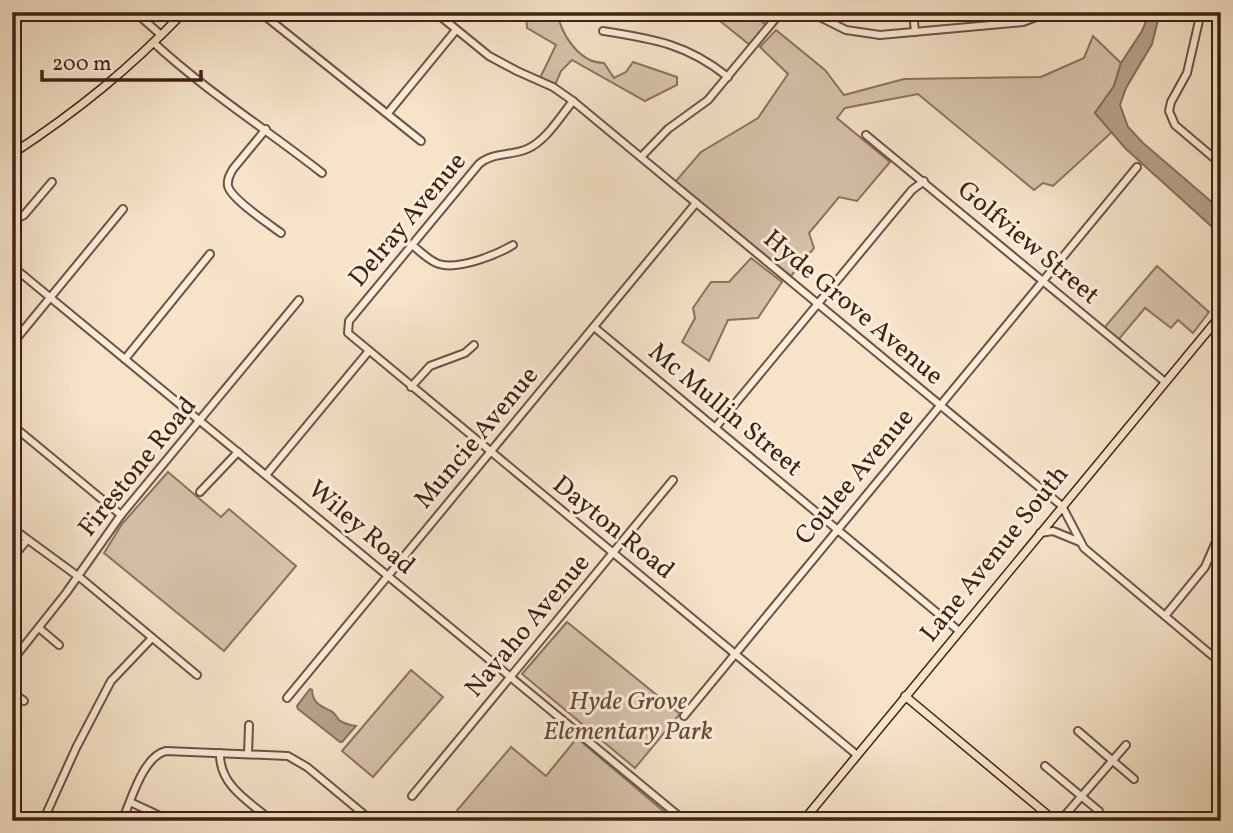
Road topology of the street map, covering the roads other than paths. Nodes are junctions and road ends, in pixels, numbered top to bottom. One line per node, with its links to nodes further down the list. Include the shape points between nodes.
1 (135, 12): 13 (street)
2 (184, 12): 13 (main road)
3 (260, 12): 17 (street)
4 (435, 12): 10 (street, Hyde Grove Avenue)
5 (782, 12): 15 (street)
6 (810, 12): 12 (street, via 858,33)
7 (913, 12): 12 (street)
8 (1049, 12): 12 (street, via 1023,22)
9 (1201, 12): 23 (street, via 1187,74 1169,111 1175,125)
10 (456, 30): 16 (street, Hyde Grove Avenue, via 504,65); 17 (street)
11 (603, 31): 15 (street, via 676,45)
12 (915, 32)
13 (161, 35): 14 (main road)
14 (154, 43): 18 (street, via 232,108); 21 (main road, via 80,107)
15 (728, 77): 22 (street)
16 (573, 101): 22 (street, Hyde Grove Avenue); 32 (street, Delray Avenue, via 536,144 479,164)
17 (387, 113): 20 (street)
18 (265, 129): 25 (street); 31 (street, via 233,169 229,186)
19 (866, 135): 26 (street, Golfview Street)
20 (421, 141)
21 (12, 154)
22 (641, 157): 28 (street, Hyde Grove Avenue)
23 (1221, 164)
24 (1137, 167): 36 (street, Coulee Avenue)
25 (321, 173)
26 (923, 181): 36 (street, Golfview Street); 39 (street)
27 (52, 182): 30 (street, via 24,215)
28 (696, 203): 39 (street, Hyde Grove Avenue); 41 (street, Muncie Avenue)
29 (123, 209): 37 (street)
30 (12, 221)
31 (281, 233)
32 (412, 245): 33 (street, via 432,261 447,265 496,254); 42 (street, Delray Avenue)
33 (513, 245)
34 (210, 254): 46 (street)
35 (12, 265): 37 (street, Wiley Road)
36 (1044, 281): 47 (street, Golfview Street); 49 (street, Coulee Avenue)
37 (51, 297): 43 (street); 46 (street, Wiley Road)
38 (299, 300): 50 (street, Firestone Road)
39 (818, 304): 49 (street, Hyde Grove Avenue); 52 (street)
40 (1221, 315): 47 (main road, Lane Avenue South)
41 (594, 327): 52 (street, Mc Mullin Street); 54 (street, Muncie Avenue)
42 (347, 329): 45 (street, Dayton Road)
43 (12, 344)
44 (474, 345): 48 (street, via 430,366)
45 (368, 352): 48 (street, Dayton Road); 55 (street)
46 (125, 359): 50 (street, Wiley Road)
47 (1165, 382): 58 (main road, Lane Avenue South)
48 (411, 387): 54 (street, Dayton Road)
49 (940, 405): 58 (street, Hyde Grove Avenue); 61 (street, Coulee Avenue)
50 (200, 420): 53 (street, Wiley Road); 59 (street, Firestone Road)
51 (12, 425): 59 (street)
52 (715, 428): 61 (street, Mc Mullin Street)
53 (238, 452): 55 (street, Wiley Road); 57 (street)
54 (491, 452): 66 (street, Dayton Road); 68 (street, Muncie Avenue)
55 (266, 475): 68 (street, Wiley Road)
56 (673, 480): 66 (street, Navaho Avenue)
57 (200, 492)
58 (1062, 506): 63 (main road, Lane Avenue South); 65 (street, Hyde Grove Avenue)
59 (121, 515): 69 (street, Firestone Road)
60 (12, 528): 64 (street)
61 (838, 528): 72 (street, Mc Mullin Street); 75 (street, Coulee Avenue)
62 (1221, 530): 70 (street, via 1208,562)
63 (1040, 533): 65 (street, via 1053,531); 72 (main road, Lane Avenue South)
64 (27, 540): 67 (street); 69 (street)
65 (1080, 542): 70 (street, Hyde Grove Avenue)
66 (613, 554): 75 (street, Dayton Road); 79 (street, Navaho Avenue)
67 (12, 558)
68 (388, 576): 79 (street, Wiley Road); 82 (street, Muncie Avenue)
69 (77, 578): 71 (street, Firestone Road); 73 (street)
70 (1165, 616): 76 (street, Hyde Grove Avenue)
71 (38, 628): 74 (street); 77 (street, Firestone Road)
72 (959, 631): 81 (main road, Lane Avenue South)
73 (152, 638): 78 (street); 98 (street, via 111,681)
74 (60, 645)
75 (735, 653): 84 (street, Coulee Avenue); 90 (street, Dayton Road)
76 (1220, 660)
77 (12, 661)
78 (197, 675)
79 (511, 677): 94 (street, Navaho Avenue); 103 (street, Wiley Road)
80 (12, 691): 83 (street)
81 (905, 696): 90 (main road, Lane Avenue South); 105 (main road)
82 (287, 698)
83 (24, 701)
84 (684, 716)
85 (249, 725): 89 (street)
86 (1078, 732): 91 (street)
87 (1126, 745): 91 (street)
88 (220, 753): 89 (street); 96 (street, via 156,754); 101 (street, via 225,780)
89 (248, 754): 102 (street, via 288,756 301,762)
90 (857, 755): 104 (main road, Lane Avenue South)
91 (1112, 761): 93 (street); 95 (street)
92 (1045, 766): 95 (street)
93 (1134, 779)
94 (412, 796)
95 (1082, 796): 97 (street); 105 (street)
96 (130, 802): 99 (street); 100 (street)
97 (1099, 811)
98 (43, 821)
99 (122, 821)
100 (171, 821)
101 (272, 821)
102 (372, 821)
103 (685, 821)
104 (803, 821)
105 (1058, 821)

